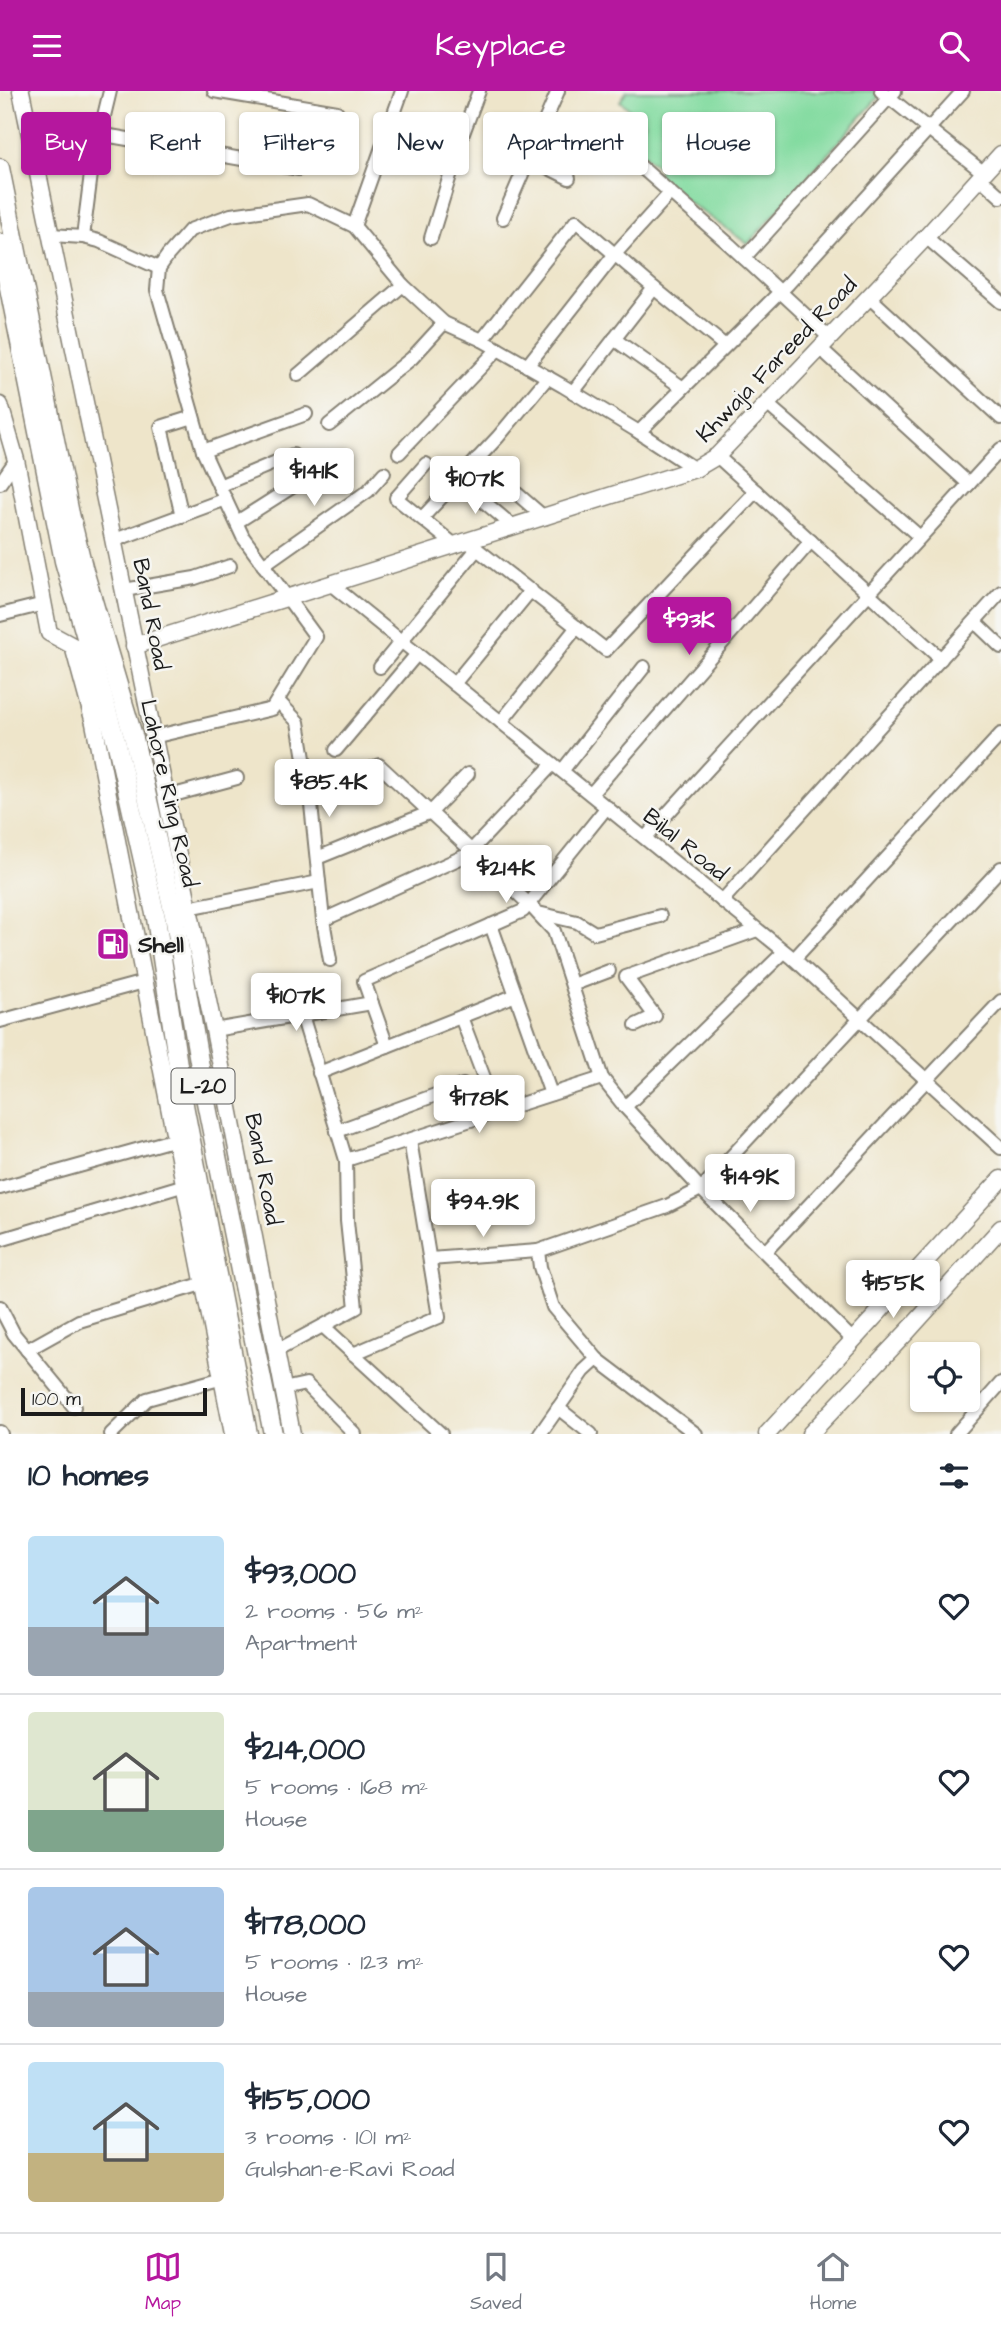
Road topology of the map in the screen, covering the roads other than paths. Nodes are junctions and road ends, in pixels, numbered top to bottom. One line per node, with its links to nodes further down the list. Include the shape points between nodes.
1 (21, 91): 27 (main road, Band Road)
2 (110, 91): 9 (street)
3 (214, 91): 10 (street)
4 (402, 91): 26 (street)
5 (479, 91): 30 (street)
6 (558, 91): 11 (street)
7 (963, 91): 12 (street)
8 (888, 93): 12 (street); 33 (street)
9 (105, 112)
10 (337, 112)
11 (549, 112)
12 (929, 129): 21 (street); 37 (street)
13 (111, 136): 15 (street)
14 (1001, 154): 21 (main road, Khwaja Fareed Road)
15 (239, 158)
16 (0, 168): 181 (highway, Lahore Ring Road / L-20, via 70,514 134,739 174,915 206,1102)
17 (648, 173): 23 (street)
18 (91, 175): 28 (street)
19 (522, 175): 25 (street)
20 (563, 175): 22 (street)
21 (982, 176): 24 (street); 29 (main road, Khwaja Fareed Road)
22 (569, 178)
23 (670, 193): 32 (street); 33 (street)
24 (1001, 197)
25 (503, 218)
26 (355, 226): 34 (street, via 308,204 231,215 190,230); 35 (street)
27 (51, 235): 28 (street); 81 (main road, Band Road)
28 (83, 237): 34 (street)
29 (926, 237): 38 (main road, Khwaja Fareed Road); 39 (street)
30 (431, 238)
31 (0, 243): 180 (highway, Lahore Ring Road / L-20, via 64,561 117,745 156,918 184,1105)
32 (615, 254): 36 (street); 41 (street, via 576,221); 46 (street)
33 (744, 258): 37 (street)
34 (159, 268): 54 (street, via 157,290)
35 (403, 285): 40 (street); 47 (street)
36 (654, 288): 42 (street); 44 (street)
37 (780, 291): 43 (street); 44 (street)
38 (869, 297): 43 (main road, Khwaja Fareed Road); 55 (street)
39 (1001, 302)
40 (444, 323): 41 (street); 56 (street, via 412,358)
41 (482, 339): 45 (street)
42 (614, 339): 49 (street); 50 (street)
43 (825, 343): 51 (main road, Khwaja Fareed Road); 71 (street)
44 (725, 347): 49 (street)
45 (498, 349): 46 (street); 60 (street)
46 (527, 366): 48 (street)
47 (298, 375)
48 (548, 377): 50 (street); 64 (street)
49 (683, 388): 57 (street)
50 (573, 392): 57 (street)
51 (767, 404): 62 (main road, Khwaja Fareed Road); 80 (street)
52 (0, 405): 65 (main road)
53 (306, 414): 59 (street)
54 (194, 417): 59 (street); 75 (street, via 161,427)
55 (1001, 418)
56 (329, 425)
57 (639, 432): 67 (street)
58 (1001, 449): 71 (street)
59 (203, 451): 72 (street)
60 (399, 453)
61 (293, 454): 72 (street)
62 (717, 456): 67 (main road, Khwaja Fareed Road); 73 (street)
63 (346, 459): 78 (street, via 311,475)
64 (477, 459): 69 (street); 77 (street)
65 (16, 460): 70 (street); 92 (main road)
66 (426, 464): 76 (street, via 396,498)
67 (695, 469): 77 (main road, Khwaja Fareed Road)
68 (384, 473): 84 (street, via 368,491)
69 (457, 479): 76 (street); 79 (street)
70 (0, 483)
71 (969, 484): 80 (street)
72 (219, 485): 74 (street)
73 (756, 491): 82 (street); 95 (street, via 606,650)
74 (226, 499): 75 (street); 78 (street)
75 (182, 516): 81 (street)
76 (422, 518): 83 (street)
77 (545, 518): 79 (main road, Khwaja Fareed Road)
78 (237, 522): 84 (street)
79 (514, 527): 83 (main road, Khwaja Fareed Road)
80 (920, 537): 90 (street)
81 (115, 540): 87 (main road, Band Road)
82 (811, 541): 90 (street); 112 (street)
83 (467, 546): 86 (main road, Khwaja Fareed Road); 88 (street); 96 (street)
84 (263, 565): 91 (street)
85 (230, 566): 87 (street, via 195,578)
86 (332, 586): 91 (main road, Khwaja Fareed Road); 96 (street, Bilal Road)
87 (124, 590): 97 (main road, Band Road)
88 (531, 590): 95 (street); 103 (street)
89 (1001, 592): 94 (street)
90 (869, 594): 100 (street); 117 (street)
91 (289, 599): 97 (main road, Khwaja Fareed Road); 104 (street, via 316,637)
92 (44, 604): 93 (street); 132 (main road, via 49,633 73,646 94,723)
93 (0, 615)
94 (975, 622): 98 (street); 100 (street)
95 (577, 627): 105 (street)
96 (401, 641): 99 (street, Bilal Road); 101 (street)
97 (134, 646): 107 (main road, Band Road)
98 (1001, 647)
99 (417, 654): 103 (street, Bilal Road); 108 (street)
100 (941, 659): 122 (street)
101 (380, 667)
102 (644, 667): 109 (street)
103 (454, 684): 105 (street, Bilal Road)
104 (278, 701): 107 (street, via 272,709); 113 (street, via 298,722)
105 (501, 722): 109 (street, Bilal Road)
106 (1001, 734): 129 (street)
107 (153, 737): 114 (main road, Band Road)
108 (336, 750)
109 (558, 767): 112 (street, Bilal Road); 118 (street)
110 (468, 773): 116 (street)
111 (237, 778): 114 (street)
112 (591, 794): 115 (street, Bilal Road)
113 (310, 795): 116 (street, via 379,765); 119 (street)
114 (166, 797): 123 (main road, Band Road)
115 (607, 807): 117 (street, Bilal Road); 124 (street)
116 (430, 812): 118 (street); 119 (street)
117 (645, 838): 122 (street, Bilal Road)
118 (472, 849): 124 (street); 126 (street)
119 (317, 858): 121 (street)
120 (1001, 868): 139 (street)
121 (319, 882): 123 (street); 126 (street)
122 (722, 901): 128 (street, Bilal Road)
123 (188, 908): 142 (main road, Band Road)
124 (533, 908): 125 (street, via 577,922 594,933); 127 (street); 133 (street, via 554,931)
125 (660, 916)
126 (323, 920): 130 (street)
127 (491, 925): 134 (street); 136 (street, via 364,981)
128 (757, 930): 129 (street, Bilal Road); 141 (street, via 626,977 655,1016)
129 (789, 956): 139 (street, Bilal Road); 149 (street)
130 (330, 960)
131 (610, 971): 133 (street)
132 (144, 982): 140 (street); 152 (main road)
133 (572, 985): 145 (street)
134 (516, 995): 138 (street); 148 (street)
135 (1001, 1001): 146 (street)
136 (372, 1003): 137 (street); 143 (street)
137 (302, 1015): 142 (street); 144 (street)
138 (461, 1017): 143 (street); 150 (street)
139 (861, 1019): 146 (street, Bilal Road); 159 (street)
140 (0, 1021)
141 (636, 1025)
142 (214, 1030): 170 (main road, Band Road)
143 (387, 1046): 144 (street)
144 (319, 1073): 151 (street)
145 (602, 1078): 148 (street); 149 (street)
146 (927, 1082): 154 (street, Bilal Road); 163 (street)
147 (463, 1085): 151 (street)
148 (551, 1094): 150 (street)
149 (625, 1107): 159 (street)
150 (497, 1112): 153 (street)
151 (337, 1131): 155 (street)
152 (176, 1139): 157 (main road); 158 (street)
153 (410, 1140): 155 (street); 164 (street)
154 (1001, 1148)
155 (346, 1160): 167 (street, via 356,1308)
156 (1001, 1179): 168 (main road)
157 (185, 1185): 161 (street); 165 (main road)
158 (0, 1188)
159 (701, 1189): 162 (street, via 667,1206); 163 (street)
160 (1001, 1228): 189 (main road)
161 (0, 1240)
162 (538, 1251): 164 (street); 172 (street, via 553,1307)
163 (765, 1252): 168 (street)
164 (430, 1259): 171 (street, via 439,1317)
165 (205, 1283): 169 (street, via 79,1321); 173 (main road)
166 (0, 1307): 169 (street)
167 (323, 1326): 170 (street); 171 (street)
168 (854, 1341): 188 (main road)
169 (27, 1350): 176 (street)
170 (276, 1351): 175 (main road, Band Road)
171 (353, 1353): 184 (street)
172 (597, 1359): 177 (street); 187 (street)
173 (223, 1378): 178 (street, via 147,1399); 179 (main road)
174 (999, 1388): 190 (street)
175 (283, 1389): 182 (main road, Band Road); 183 (street, via 306,1384)
176 (74, 1407)
177 (558, 1408): 185 (street); 186 (street)
178 (111, 1434)
179 (233, 1434)
180 (248, 1434)
181 (274, 1434)
182 (292, 1434)
183 (355, 1434)
184 (441, 1434)
185 (540, 1434)
186 (591, 1434)
187 (696, 1434)
188 (767, 1434)
189 (810, 1434)
190 (956, 1434)

